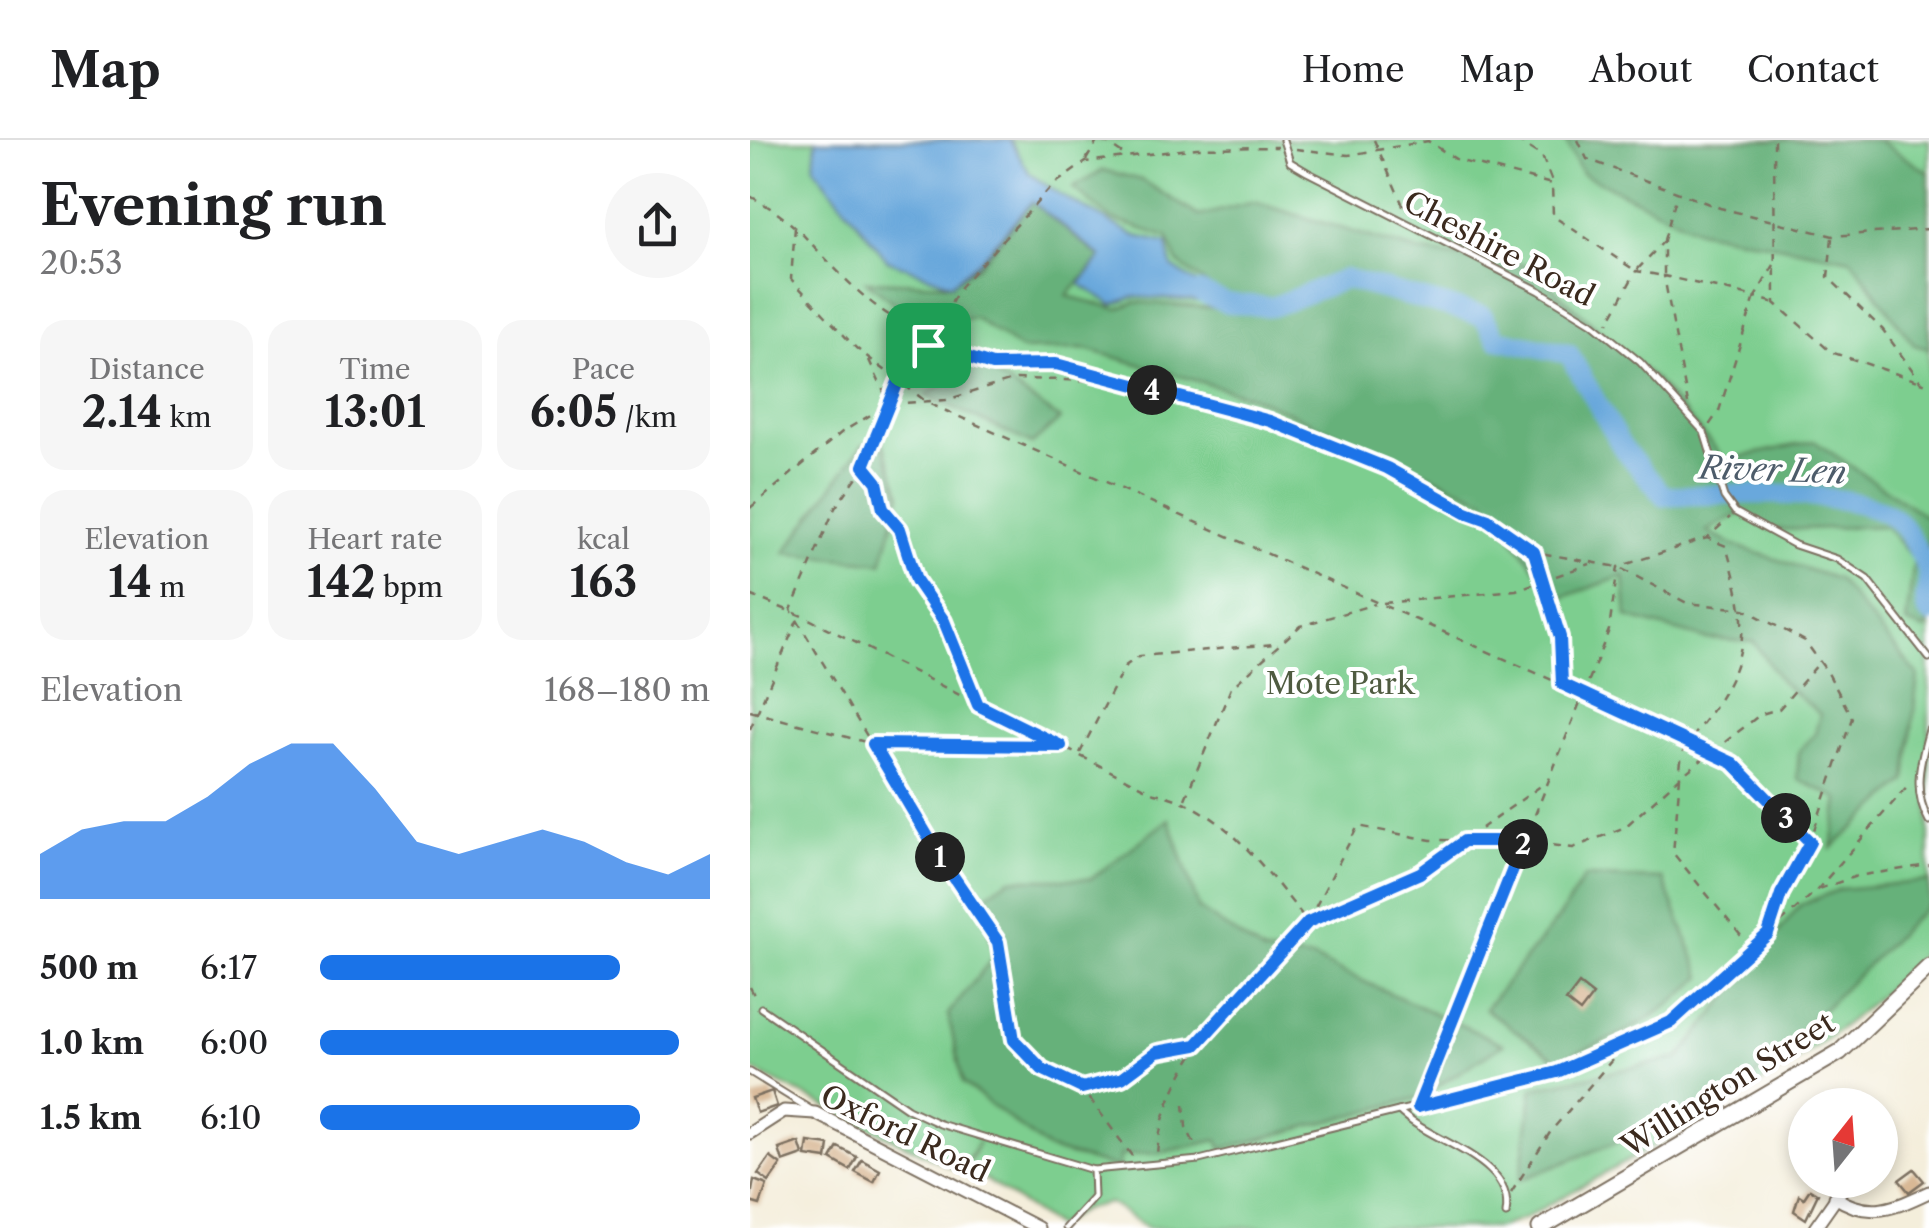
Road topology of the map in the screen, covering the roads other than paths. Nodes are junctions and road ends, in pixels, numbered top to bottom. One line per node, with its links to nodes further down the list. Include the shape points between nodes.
1 (1282, 144): 2 (lane, Cheshire Road, via 1290,162 1540,291 1603,332 1704,432 1735,512 1795,545 1837,558 1867,579)
2 (1929, 658)
3 (1929, 730): 4 (lane, via 1918,774 1920,806)
4 (1929, 821)
5 (1929, 968): 19 (street, Willington Street, via 1840,1052)
6 (761, 1008): 12 (lane, via 908,1110)
7 (1623, 1046): 9 (lane, via 1557,1072)
8 (750, 1072): 10 (lane)
9 (1399, 1111): 12 (lane, via 1199,1160); 16 (lane, via 1501,1178)
10 (815, 1113): 11 (street, Oxford Road, via 784,1112); 17 (street, Oxford Road)
11 (750, 1133)
12 (1094, 1170): 18 (lane, via 1094,1197)
13 (1929, 1192): 15 (street, via 1878,1213)
14 (1834, 1198): 20 (street)
15 (1837, 1198)
16 (1506, 1214)
17 (1038, 1228)
18 (1066, 1228)
19 (1540, 1228)
20 (1815, 1228)

